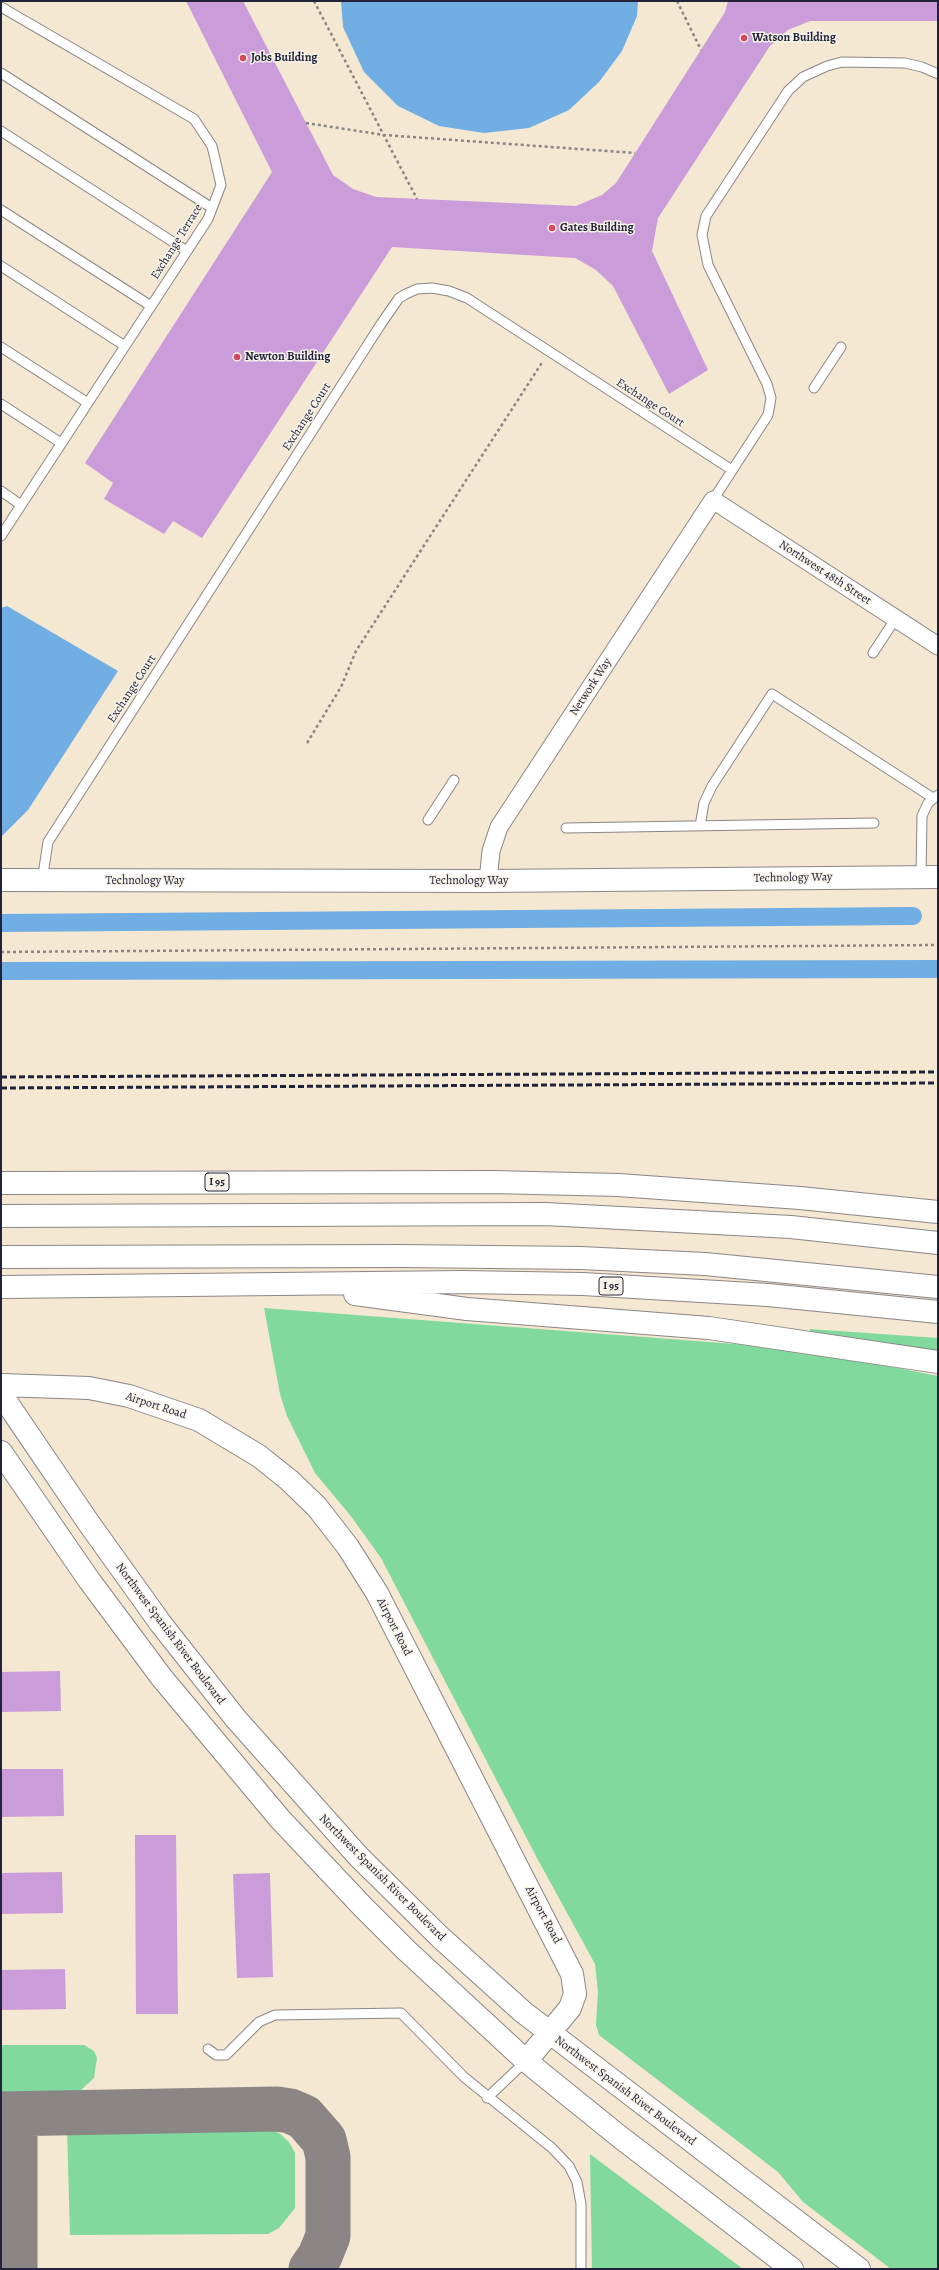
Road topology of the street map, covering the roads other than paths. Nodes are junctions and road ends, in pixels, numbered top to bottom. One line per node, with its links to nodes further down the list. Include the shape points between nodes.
1 (1, 7): 5 (lane, Exchange Terrace, via 194,119 212,146 221,185)
2 (1, 73): 5 (lane)
3 (938, 74): 17 (lane, via 905,63 842,62 803,77 788,91 706,216 702,235 708,265 767,384 771,398 768,414)
4 (1, 131): 7 (lane)
5 (212, 208): 7 (lane, Exchange Terrace, via 208,219)
6 (1, 210): 9 (lane)
7 (187, 251): 9 (lane, Exchange Terrace)
8 (1, 266): 10 (lane)
9 (151, 306): 10 (lane, Exchange Terrace)
10 (125, 346): 14 (lane, Exchange Terrace)
11 (1, 347): 14 (lane)
12 (841, 347): 13 (lane)
13 (814, 388)
14 (88, 403): 16 (lane, Exchange Terrace)
15 (1, 404): 16 (lane)
16 (61, 443): 20 (lane, Exchange Terrace)
17 (732, 470): 19 (lane); 33 (lane, Exchange Court, via 459,294 424,288 411,291 399,298 54,831 48,842)
18 (1, 491): 20 (lane)
19 (713, 500): 22 (street, Northwest 48th Street); 34 (street, Network Way, via 499,827 491,851)
20 (21, 504): 21 (lane, Exchange Terrace)
21 (1, 536)
22 (896, 618): 23 (street, Northwest 48th Street); 24 (lane)
23 (938, 646)
24 (873, 653)
25 (454, 780): 27 (lane)
26 (936, 797): 29 (lane, via 772,694 712,786 704,804); 31 (lane, via 924,808 922,816)
27 (428, 820)
28 (874, 823): 29 (lane)
29 (700, 826): 30 (lane)
30 (566, 828)
31 (929, 877): 34 (main road, Technology Way)
32 (1, 880): 33 (main road, Technology Way)
33 (42, 881): 34 (main road, Technology Way)
34 (488, 881)
35 (1, 1183): 36 (main road, I 95, via 492,1182 618,1185 800,1198)
36 (938, 1212)
37 (1, 1216): 38 (main road, via 545,1214 769,1226)
38 (938, 1243)
39 (1, 1257): 42 (main road, via 581,1258 713,1265)
40 (282, 1284): 41 (main road, I 95); 43 (main road, I 95, via 583,1284 768,1295); 44 (main road, via 467,1309 709,1328)
41 (1, 1287)
42 (938, 1287)
43 (938, 1312)
44 (938, 1362)
45 (1, 1386): 48 (main road, Airport Road, via 90,1388 162,1405 199,1420 259,1456 317,1507 348,1547 376,1593 569,1966 575,1987 573,2001 566,2015)
46 (1, 1394): 48 (main road, Northwest Spanish River Boulevard, via 160,1624 275,1765 397,1896 489,1982)
47 (1, 1452): 50 (main road, via 125,1629 240,1772 295,1835 400,1944)
48 (550, 2034): 50 (main road, Airport Road); 54 (main road, Northwest Spanish River Boulevard)
49 (208, 2049): 51 (lane, via 216,2056 226,2055 259,2022 275,2015 401,2013)
50 (526, 2061): 51 (lane); 53 (main road)
51 (487, 2098): 52 (lane, via 552,2148 574,2174 581,2204)
52 (581, 2269)
53 (792, 2269)
54 (859, 2269)

